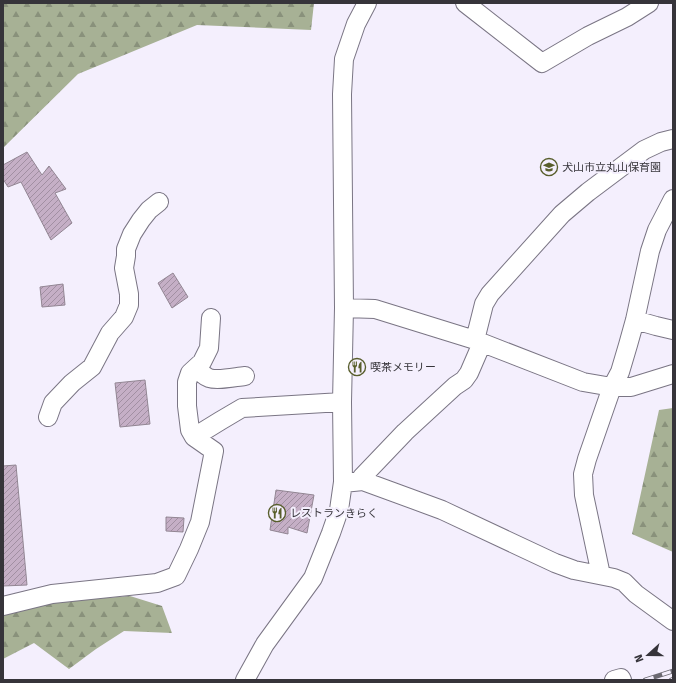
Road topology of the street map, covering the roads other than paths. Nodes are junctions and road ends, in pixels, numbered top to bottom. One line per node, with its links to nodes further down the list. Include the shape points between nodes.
1 (367, 3): 7 (street, via 356,24 344,59)
2 (465, 3): 3 (street, via 542,63)
3 (649, 3)
4 (673, 139): 11 (street, via 644,150 562,214 490,294 484,304)
5 (673, 200): 9 (street, via 657,230 650,251)
6 (159, 202): 17 (street, via 141,220 126,249 124,268 129,305 124,317 110,333 92,367 53,403)
7 (344, 308): 11 (street, via 375,309); 16 (street)
8 (211, 318): 12 (street, via 209,348)
9 (635, 320): 10 (street); 15 (street, via 620,372)
10 (673, 330)
11 (478, 342): 15 (street, via 583,382); 19 (street, via 469,373 464,380 405,432)
12 (197, 368): 14 (street, via 209,378); 18 (street, via 190,373 187,382 190,430)
13 (673, 374): 15 (street, via 630,387)
14 (245, 376)
15 (612, 387): 21 (street, via 583,474 584,495)
16 (342, 402): 18 (street, via 242,408); 20 (street)
17 (48, 417)
18 (194, 437): 22 (street, via 214,451 200,522 176,576 157,583 52,594)
19 (360, 481): 20 (street); 21 (street, via 442,510 556,563 574,570)
20 (342, 483): 24 (street, via 339,510 313,578 265,644)
21 (601, 575): 23 (street, via 624,582)
22 (3, 606)
23 (673, 621)
24 (245, 680)
25 (614, 680): 26 (street)
26 (622, 680)

